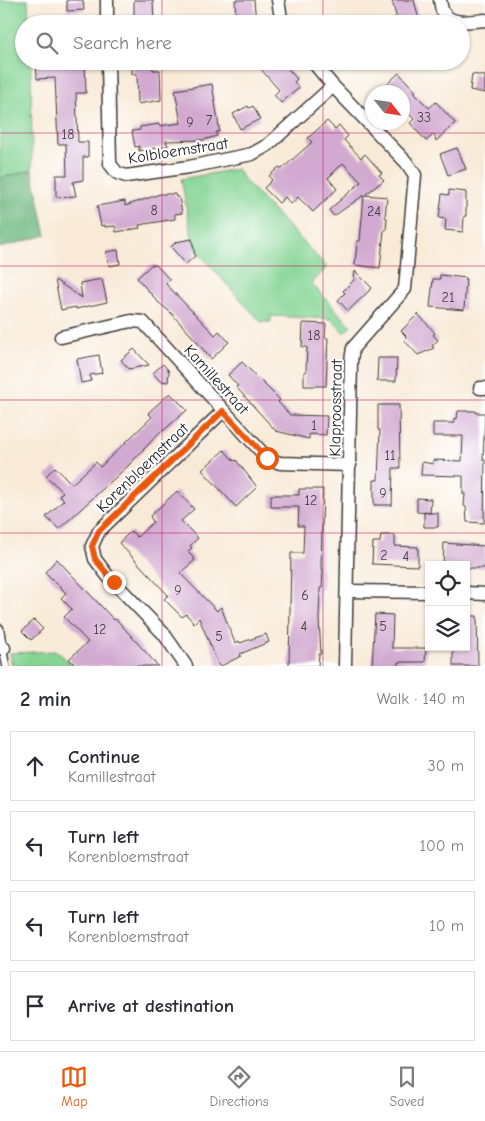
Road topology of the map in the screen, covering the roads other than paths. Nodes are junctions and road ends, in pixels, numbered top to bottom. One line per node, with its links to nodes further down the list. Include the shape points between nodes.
1 (107, 0): 4 (street)
2 (278, 0): 5 (street)
3 (440, 0): 6 (street)
4 (108, 15)
5 (280, 15)
6 (446, 15)
7 (485, 20): 8 (street)
8 (470, 21)
9 (108, 70): 11 (street, Kolbloemstraat, via 110,164 122,175 189,167 252,154 268,145)
10 (320, 70): 11 (street, Klaproosstraat)
11 (333, 86): 14 (street, Klaproosstraat, via 415,175 406,289 353,348)
12 (61, 337): 13 (street, Kamillestraat, via 131,321 143,322)
13 (223, 411): 14 (street, Kamillestraat, via 267,458 280,463); 22 (street, Korenbloemstraat, via 99,531 92,546 95,559 107,575 164,634)
14 (350, 465): 15 (street, Klaproosstraat)
15 (347, 591): 16 (street); 23 (street, Klaproosstraat)
16 (425, 592)
17 (470, 593): 18 (street)
18 (485, 594)
19 (0, 628): 20 (lane)
20 (2, 648): 21 (lane)
21 (6, 666)
22 (186, 666)
23 (345, 666)

